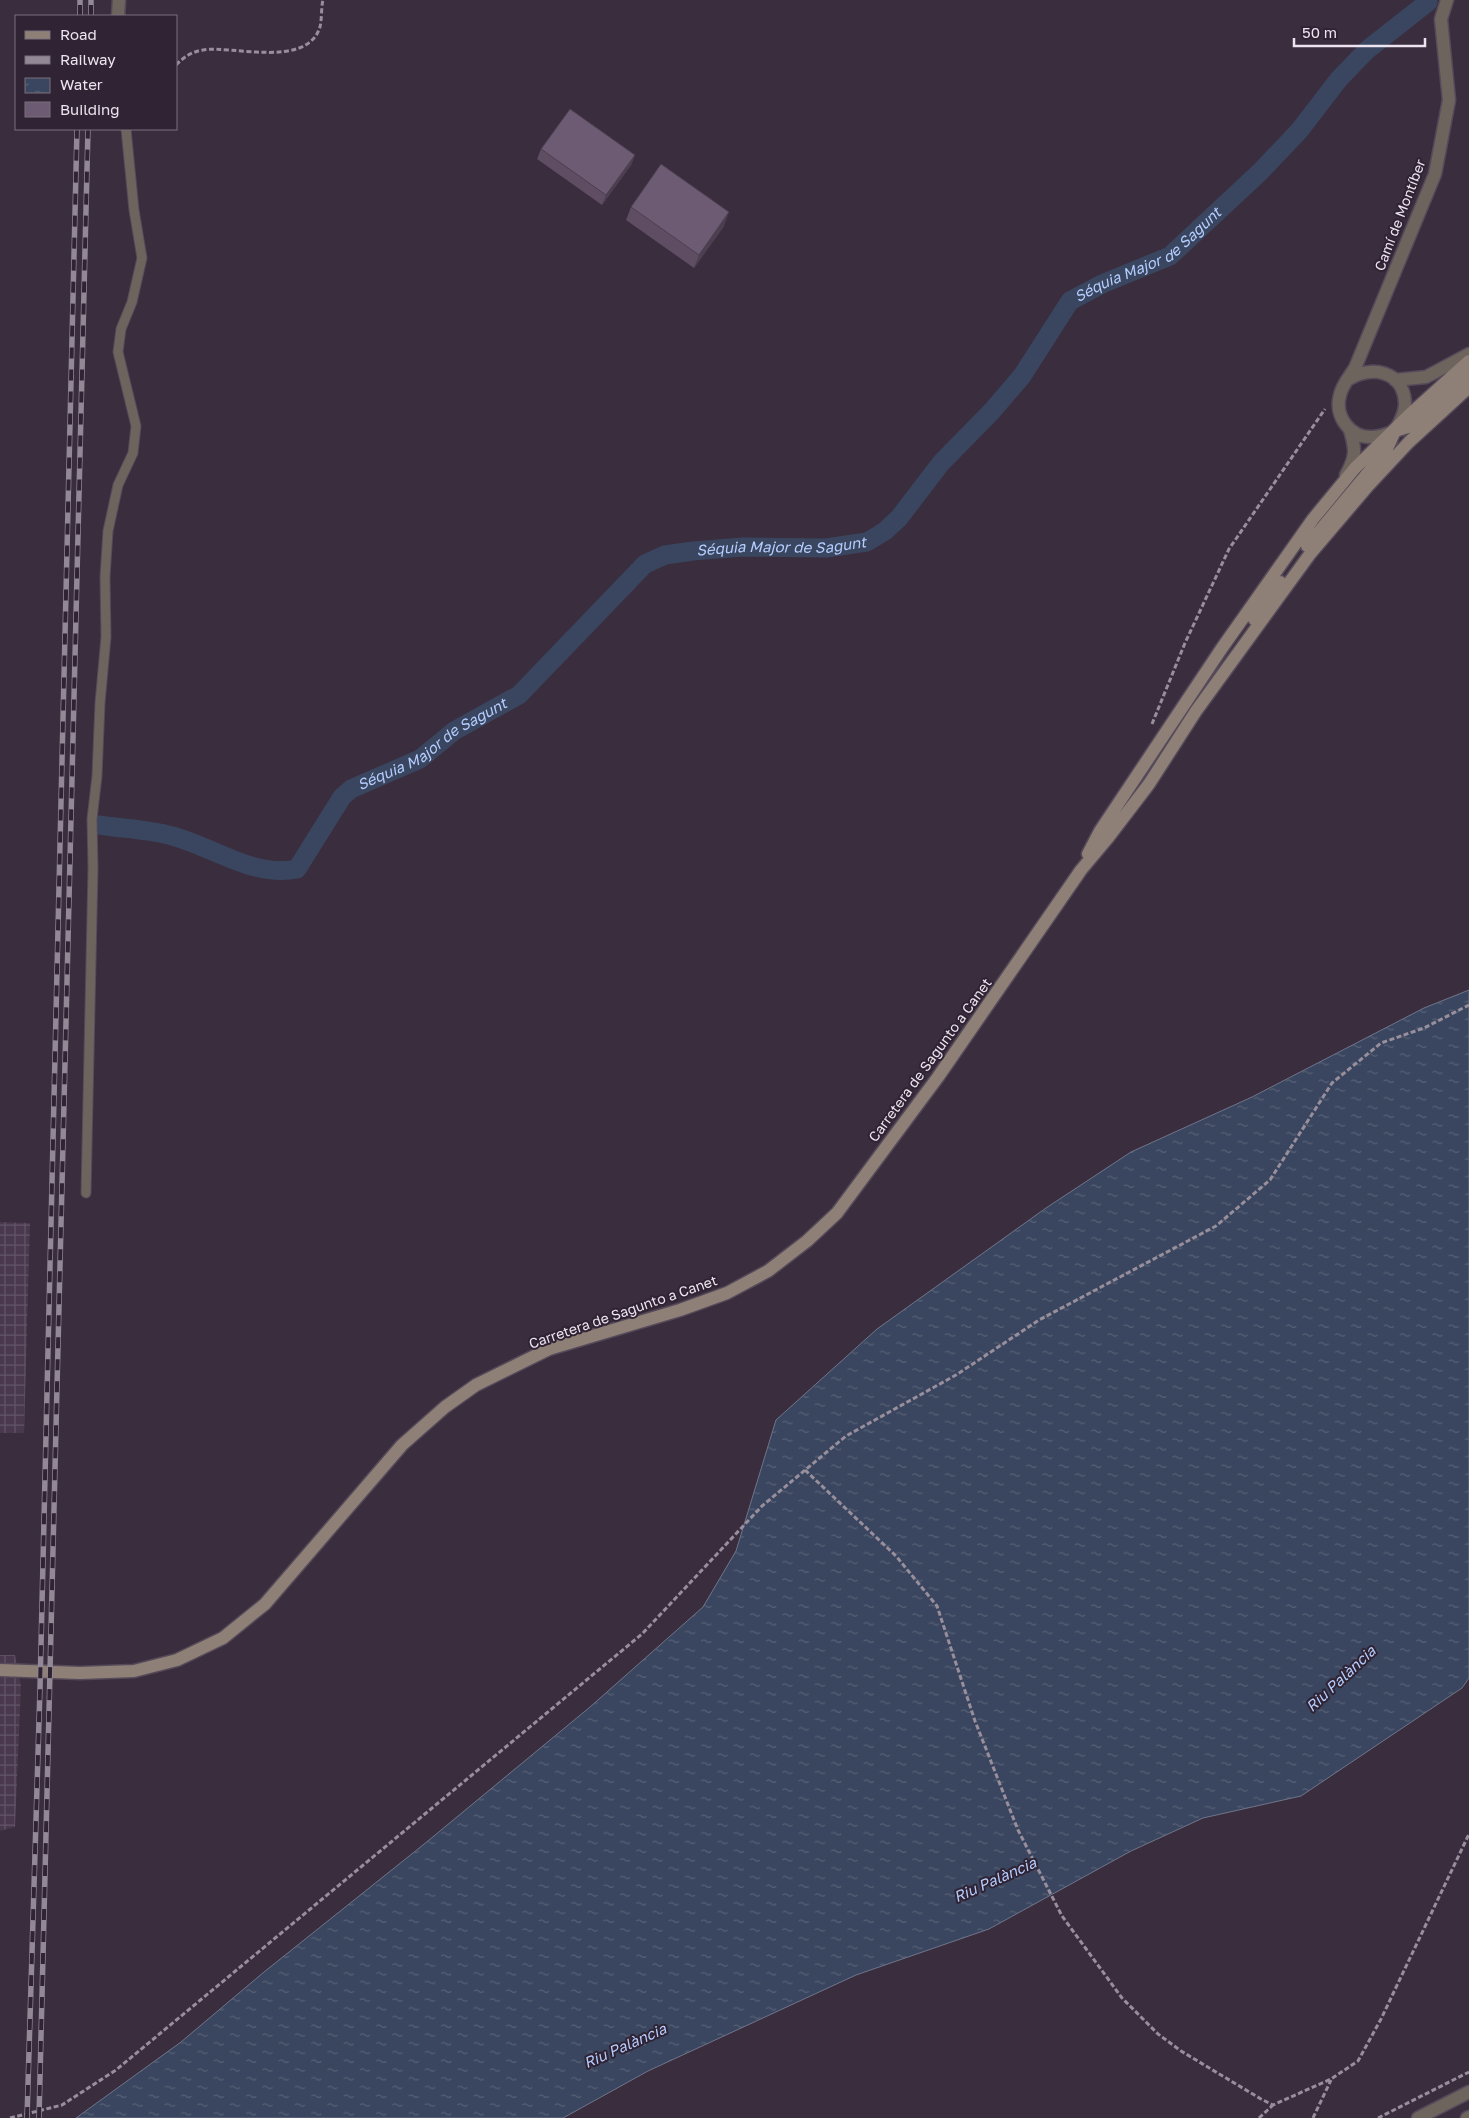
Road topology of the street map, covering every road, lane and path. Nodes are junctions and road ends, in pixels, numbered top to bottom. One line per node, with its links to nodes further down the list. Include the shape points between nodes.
1 (119, 0): 4 (street)
2 (322, 0): 5 (path, via 320,27 312,40 301,46 274,53 204,50 186,56)
3 (1447, 0): 7 (street, Camí de Montíber, via 1441,19 1450,100 1435,174)
4 (118, 15)
5 (178, 63)
6 (126, 130): 23 (lane, via 142,258 132,302 121,329 118,352 136,426 133,453 118,485 108,531 105,577 106,637 92,819)
7 (1362, 347): 10 (street, via 1368,364); 12 (street, Camí de Montíber)
8 (1469, 354): 13 (street, via 1426,377)
9 (1469, 361): 17 (main road)
10 (1379, 371): 12 (street, via 1363,372); 13 (street)
11 (1469, 374): 17 (main road, via 1411,426)
12 (1349, 379): 16 (street, via 1339,397 1339,411)
13 (1395, 380): 17 (street, via 1405,401)
14 (1469, 386): 19 (main road, via 1409,442 1310,554)
15 (1316, 422): 20 (path, via 1229,549)
16 (1350, 430): 17 (street, via 1372,438); 18 (street, via 1355,455)
17 (1395, 431): 18 (main road); 19 (main road, via 1386,451 1326,521 1264,604)
18 (1341, 485): 21 (main road, via 1291,548 1222,648 1100,831)
19 (1224, 674): 21 (main road, via 1149,784)
20 (1150, 728)
21 (1080, 870): 25 (main road, Carretera de Sagunto a Canet, via 938,1077 837,1213 768,1272 718,1297 549,1349 476,1385 402,1445 264,1604 223,1638 177,1660 134,1671)
22 (1469, 1005): 24 (path, via 1424,1028 1381,1043 1332,1083 1270,1180 1216,1226 1039,1320 956,1375 846,1436)
23 (86, 1194)
24 (805, 1470): 30 (path, via 896,1556 937,1606 975,1721 1018,1830 1062,1916 1122,1998 1181,2052); 31 (path, via 762,1506 642,1634 116,2070 62,2105)
25 (0, 1670)
26 (1469, 1834): 28 (path, via 1382,2019 1358,2061)
27 (1469, 2072): 34 (path)
28 (1331, 2079): 30 (path); 33 (path)
29 (1469, 2092): 35 (street)
30 (1273, 2105): 32 (path)
31 (10, 2118)
32 (1259, 2118)
33 (1313, 2118)
34 (1378, 2118)
35 (1418, 2118)

